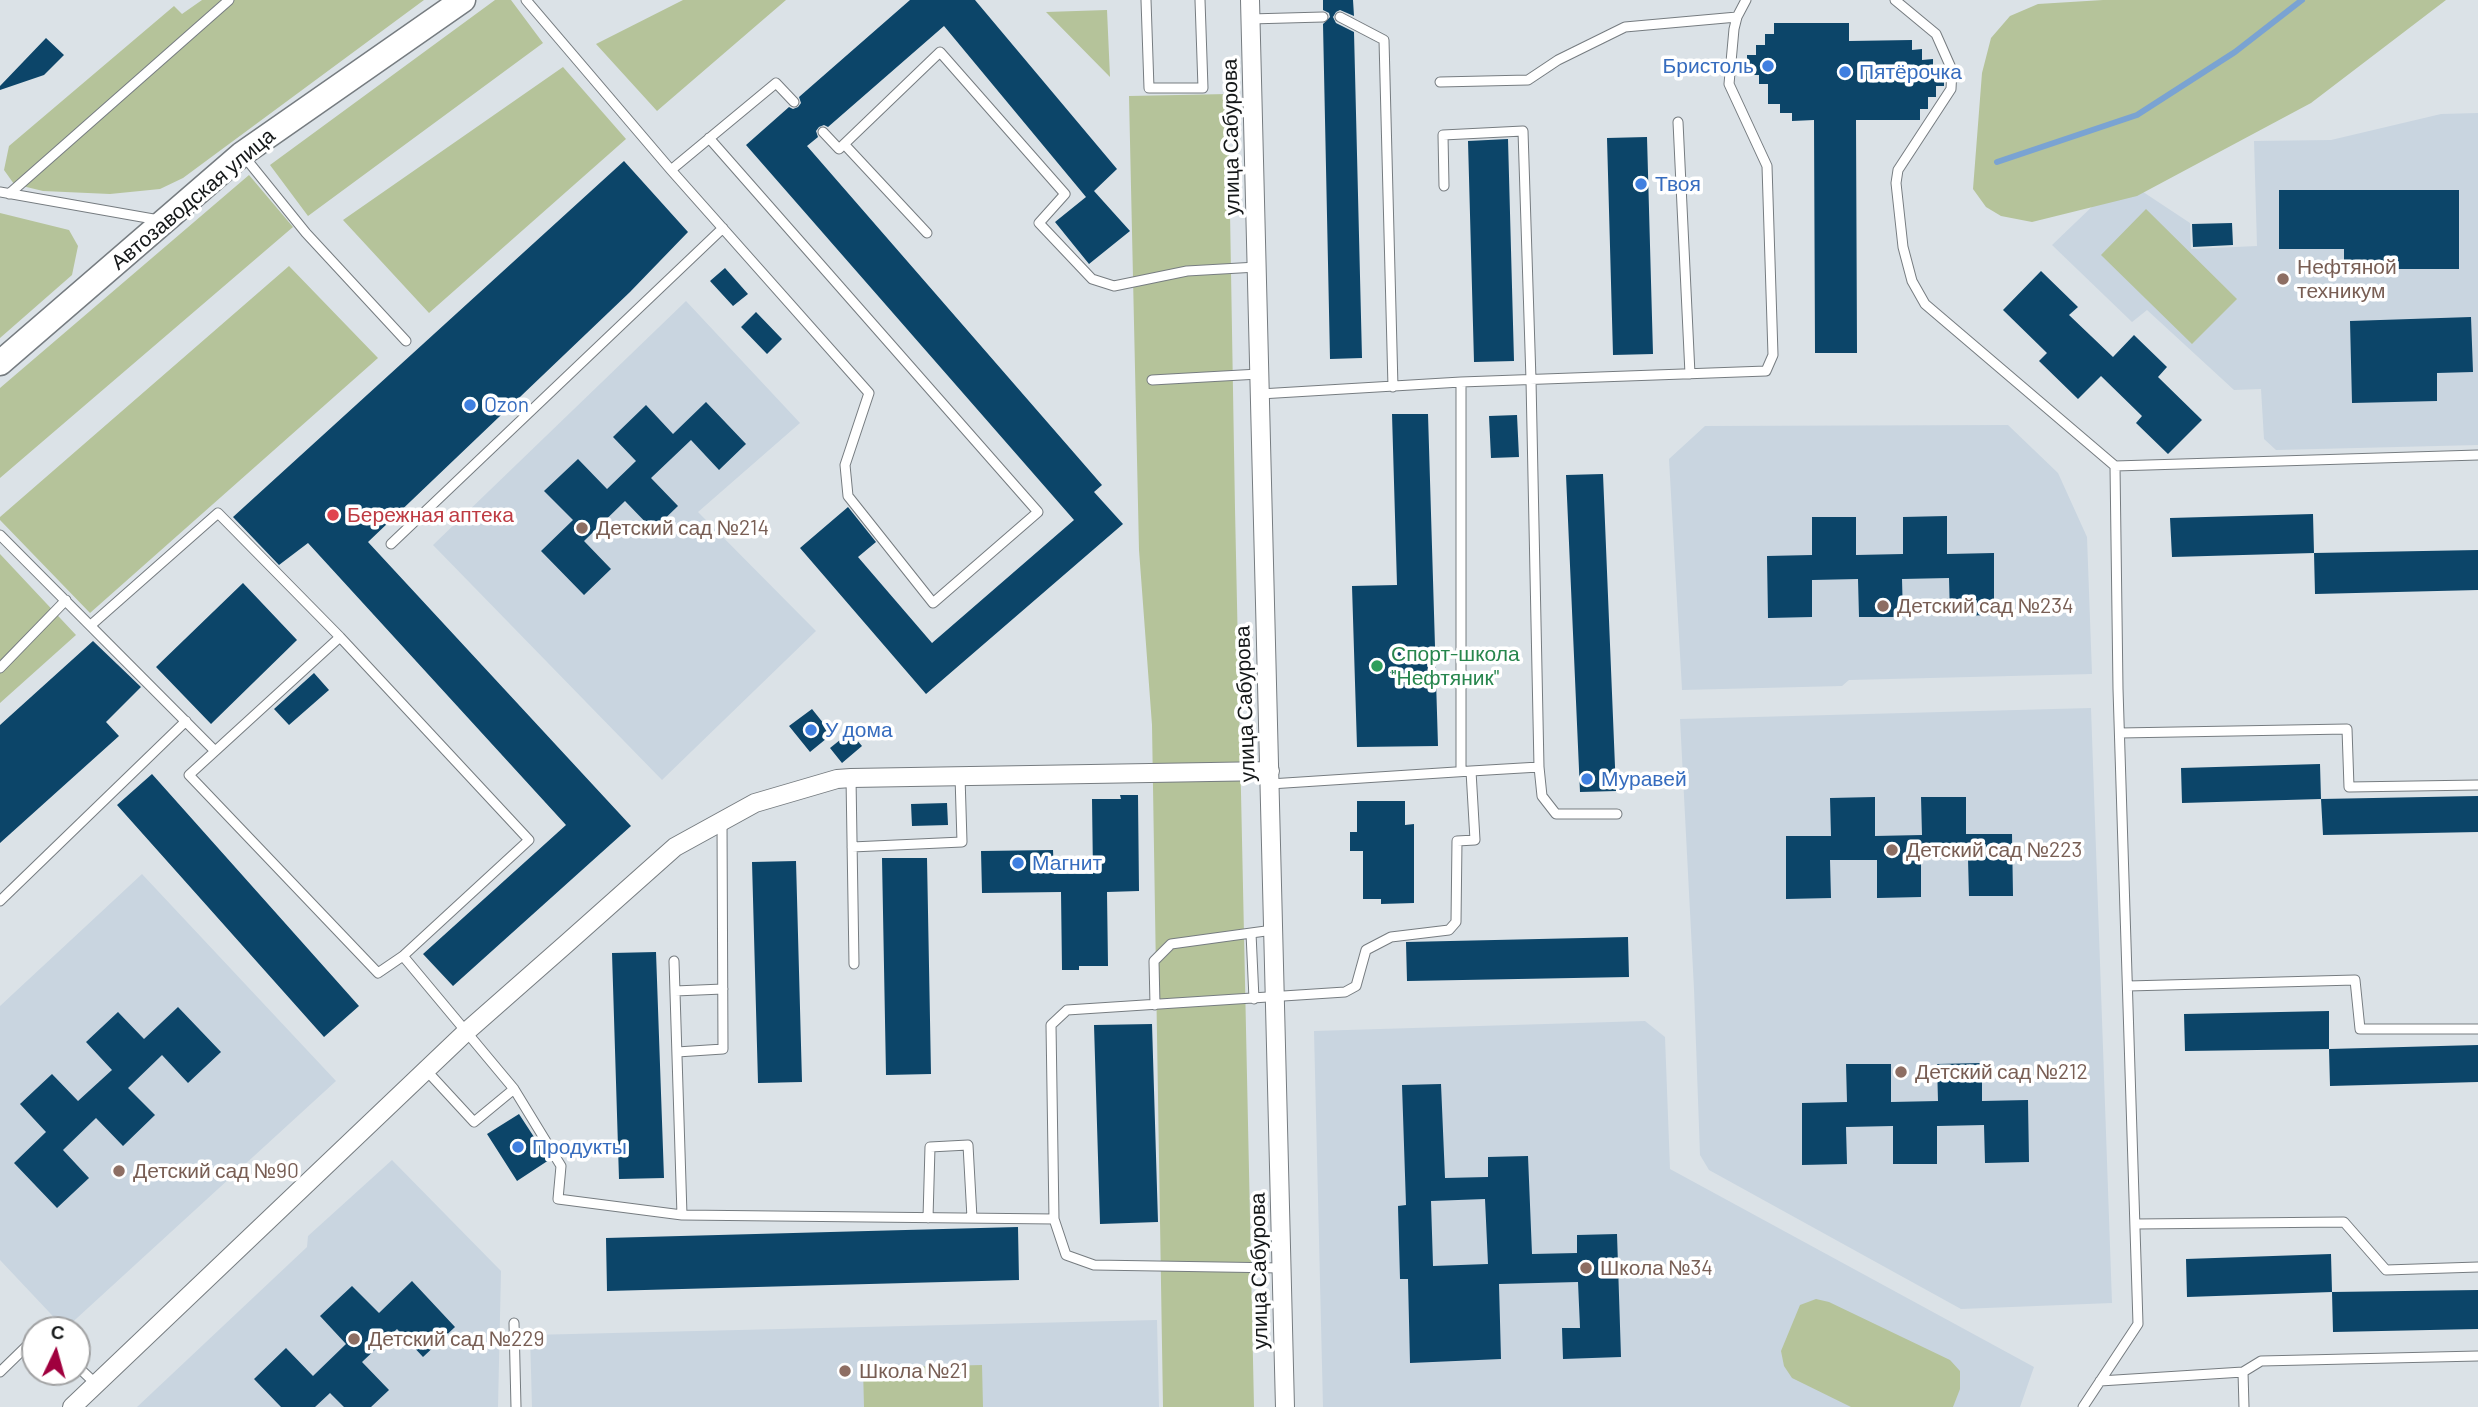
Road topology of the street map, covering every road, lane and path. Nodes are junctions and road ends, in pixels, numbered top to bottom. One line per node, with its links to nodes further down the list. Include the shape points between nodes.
1 (229, 0): 22 (lane)
2 (463, 0): 19 (main road, Автозаводская улица)
3 (526, 0): 20 (lane)
4 (1146, 0): 5 (lane, via 1149,89 1203,88)
5 (1200, 0)
6 (1250, 0): 12 (street, улица Сабурова)
7 (1746, 0): 11 (lane)
8 (1895, 0): 37 (lane, via 1936,34 1952,70 1951,89 1898,170 1903,247 1912,281 1925,304)
9 (1323, 17): 12 (lane)
10 (1340, 17): 34 (lane, via 1384,40)
11 (1737, 17): 13 (lane, via 1625,27 1528,80); 30 (lane, via 1729,84 1767,166 1773,355 1766,370)
12 (1250, 19): 26 (street, улица Сабурова)
13 (1440, 82)
14 (794, 102): 17 (lane, via 776,83)
15 (1678, 122): 30 (lane)
16 (823, 132): 18 (lane, via 839,149)
17 (709, 138): 20 (lane); 24 (lane, via 1038,512 933,603 848,496 845,465 869,393)
18 (844, 144): 25 (lane); 26 (lane, via 940,52 1065,194 1039,223 1092,279 1114,286 1187,271)
19 (242, 154): 23 (main road, Автозаводская улица); 27 (lane, via 311,238)
20 (671, 170): 24 (lane)
21 (1444, 186): 32 (lane, via 1443,135 1523,131)
22 (4, 193): 23 (lane)
23 (164, 220): 28 (main road, Автозаводская улица)
24 (723, 228): 39 (lane)
25 (927, 233)
26 (1256, 267): 29 (street, улица Сабурова)
27 (406, 341)
28 (0, 363)
29 (1259, 374): 31 (lane); 35 (street, улица Сабурова)
30 (1690, 374): 32 (lane)
31 (1152, 380)
32 (1531, 380): 33 (lane); 47 (lane)
33 (1461, 382): 34 (lane); 48 (lane)
34 (1393, 387): 35 (lane)
35 (1260, 394): 50 (street, улица Сабурова)
36 (2478, 455): 37 (lane)
37 (2115, 466): 45 (lane)
38 (0, 535): 40 (lane)
39 (391, 544)
40 (66, 600): 41 (lane); 43 (lane)
41 (91, 625): 42 (lane, via 218,513); 44 (lane)
42 (341, 637): 46 (lane); 59 (lane, via 529,840)
43 (0, 668)
44 (186, 721): 46 (lane); 56 (lane)
45 (2120, 733): 52 (lane, via 2347,729 2349,787); 62 (lane)
46 (215, 751): 59 (lane, via 189,775 378,973)
47 (1539, 767): 48 (lane); 53 (lane, via 1542,796 1556,814)
48 (1466, 771): 50 (lane); 65 (lane, via 1475,840 1457,841 1456,922 1450,930 1391,937 1366,950 1356,986 1345,992)
49 (960, 775): 50 (street); 51 (street); 55 (lane, via 962,842)
50 (1270, 777): 57 (street, улица Сабурова)
51 (851, 778): 54 (street, via 755,803); 55 (lane)
52 (2478, 785)
53 (1617, 814)
54 (722, 821): 63 (lane); 69 (street, via 675,847)
55 (852, 847): 61 (lane)
56 (0, 901)
57 (1273, 930): 58 (lane); 65 (street, улица Сабурова)
58 (1251, 933): 66 (lane); 67 (lane, via 1171,944 1154,961)
59 (403, 956): 69 (lane)
60 (674, 961): 64 (lane)
61 (854, 964)
62 (2128, 986): 68 (lane, via 2355,980 2360,1029); 77 (lane)
63 (723, 989): 64 (lane); 70 (lane, via 723,1049)
64 (675, 991): 70 (lane)
65 (1274, 997): 66 (lane); 79 (street, улица Сабурова)
66 (1254, 999): 67 (lane)
67 (1155, 1004): 76 (lane, via 1067,1010 1051,1025)
68 (2478, 1029)
69 (466, 1032): 71 (street); 72 (lane)
70 (677, 1052): 73 (lane)
71 (426, 1070): 72 (lane, via 474,1122); 87 (street)
72 (514, 1089): 73 (lane, via 561,1166 558,1199)
73 (682, 1215): 74 (lane)
74 (928, 1217): 75 (lane); 75 (lane, via 930,1147 968,1145)
75 (972, 1218): 76 (lane)
76 (1054, 1219): 79 (lane, via 1066,1255 1094,1265)
77 (2136, 1224): 78 (lane, via 2344,1222 2386,1270); 86 (lane, via 2138,1324)
78 (2478, 1267)
79 (1282, 1268): 90 (street, улица Сабурова)
80 (514, 1323): 89 (lane)
81 (21, 1352): 83 (lane)
82 (2478, 1356): 84 (lane, via 2261,1361)
83 (0, 1372)
84 (2243, 1372): 86 (lane); 92 (lane)
85 (91, 1379): 87 (lane)
86 (2100, 1381): 91 (lane)
87 (97, 1385): 88 (street)
88 (78, 1405)
89 (516, 1407)
90 (1285, 1407)
91 (2083, 1407)
92 (2245, 1407)

